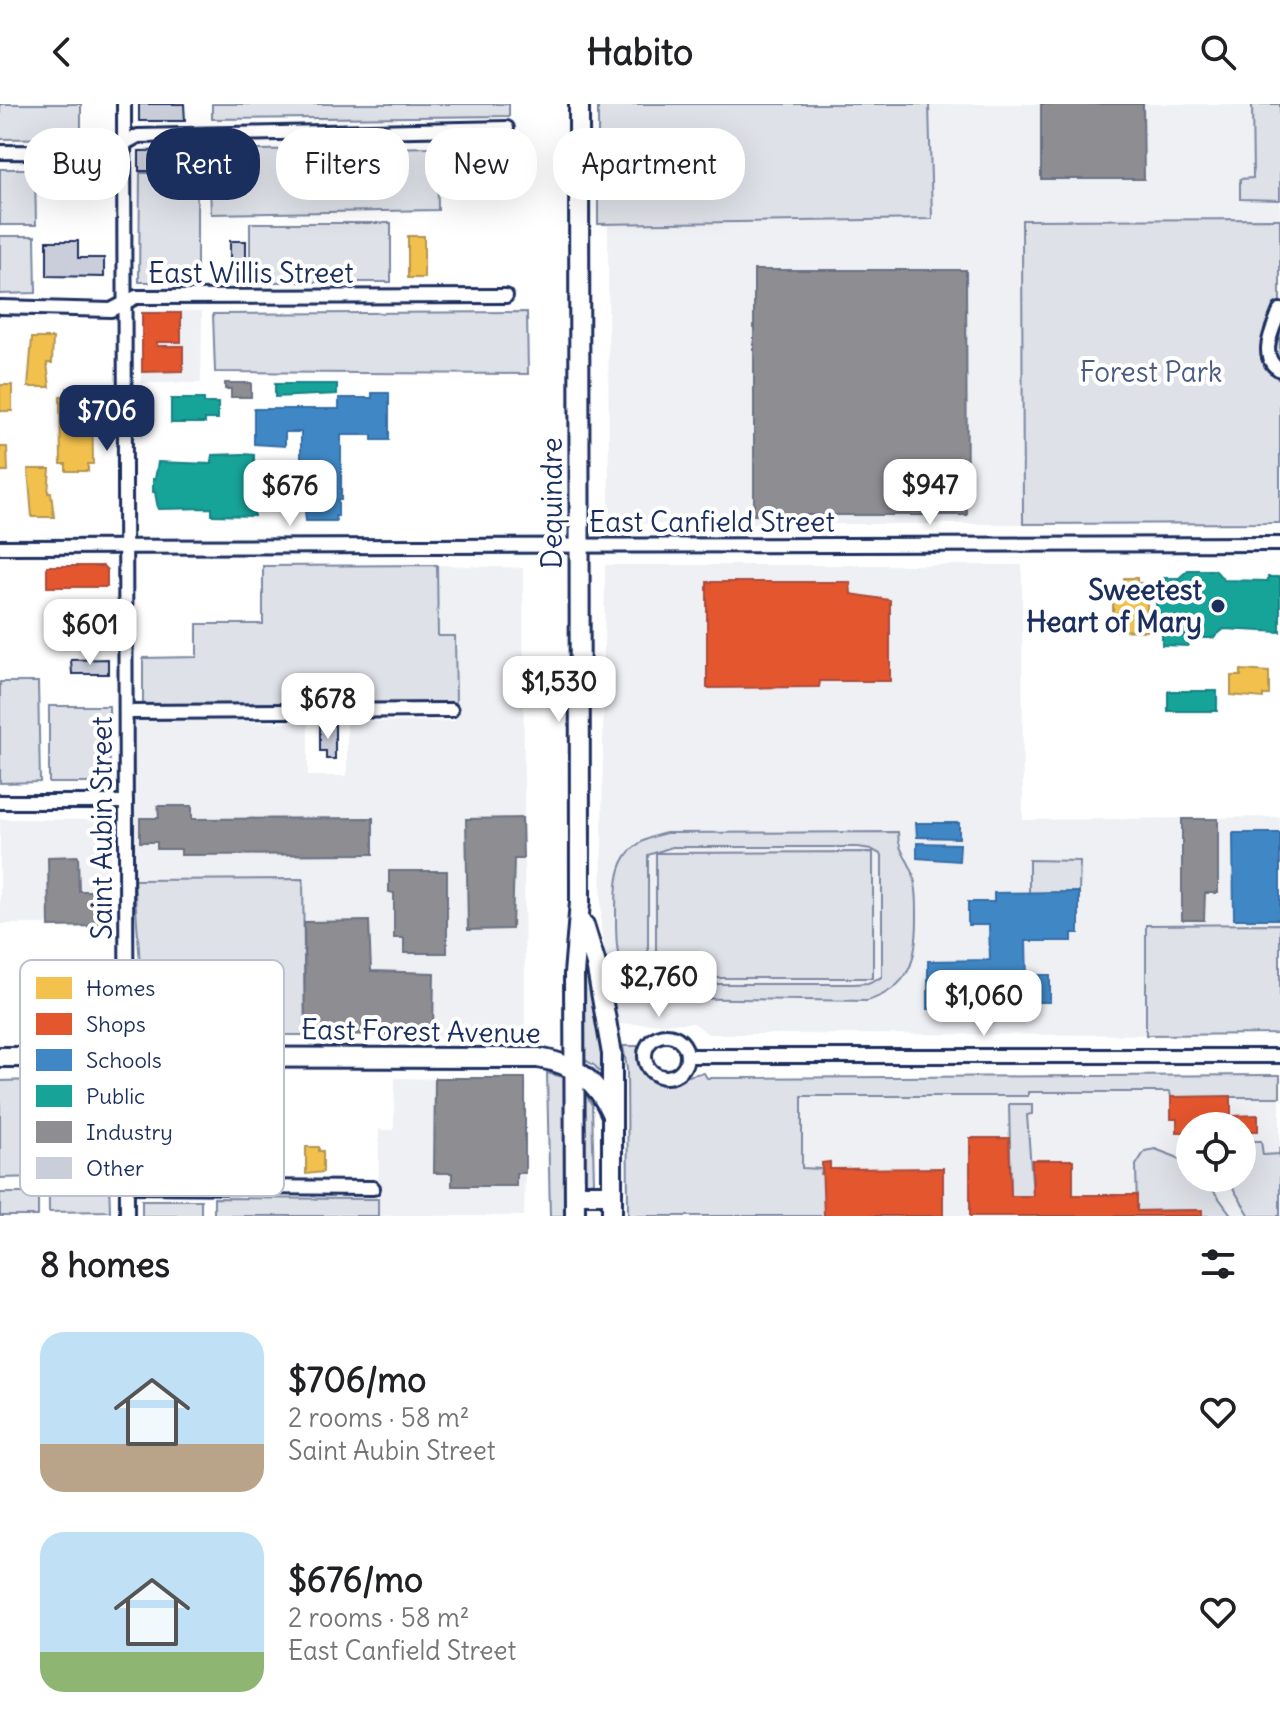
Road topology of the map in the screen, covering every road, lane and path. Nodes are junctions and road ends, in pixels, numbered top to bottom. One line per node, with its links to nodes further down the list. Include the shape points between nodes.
1 (124, 104): 3 (street, Saint Aubin Street)
2 (579, 104): 15 (street, Dequindre)
3 (125, 128)
4 (425, 130): 5 (street, via 138,136)
5 (130, 141)
6 (0, 152): 7 (street)
7 (24, 152)
8 (125, 200): 10 (street, Saint Aubin Street)
9 (506, 296): 10 (street, East Willis Street, via 136,297)
10 (124, 304): 11 (street, East Willis Street, via 111,310); 17 (street, Saint Aubin Street)
11 (0, 307)
12 (1280, 310): 13 (street, via 1268,341 1268,355)
13 (1280, 370)
14 (1280, 544): 15 (street, East Canfield Street)
15 (580, 546): 17 (street, East Canfield Street); 22 (street, Dequindre)
16 (0, 547): 17 (street, East Canfield Street)
17 (126, 547): 19 (street, Saint Aubin Street)
18 (451, 710): 19 (street)
19 (126, 712): 21 (street, Saint Aubin Street)
20 (0, 802): 21 (street)
21 (126, 802): 23 (street, Saint Aubin Street)
22 (580, 902): 27 (street, Dequindre); 28 (street, Dequindre, via 612,1054)
23 (127, 960)
24 (687, 1056): 25 (street)
25 (1280, 1056)
26 (284, 1057): 27 (street, East Forest Avenue, via 515,1057)
27 (575, 1068): 28 (street, East Forest Avenue, via 595,1084); 31 (street, Dequindre)
28 (612, 1115): 32 (street, Dequindre)
29 (284, 1187): 30 (street)
30 (373, 1188)
31 (575, 1194): 32 (street); 35 (street, Dequindre)
32 (612, 1194): 36 (street, Dequindre)
33 (128, 1196): 34 (street, Saint Aubin Street)
34 (127, 1216)
35 (575, 1216)
36 (612, 1216)

